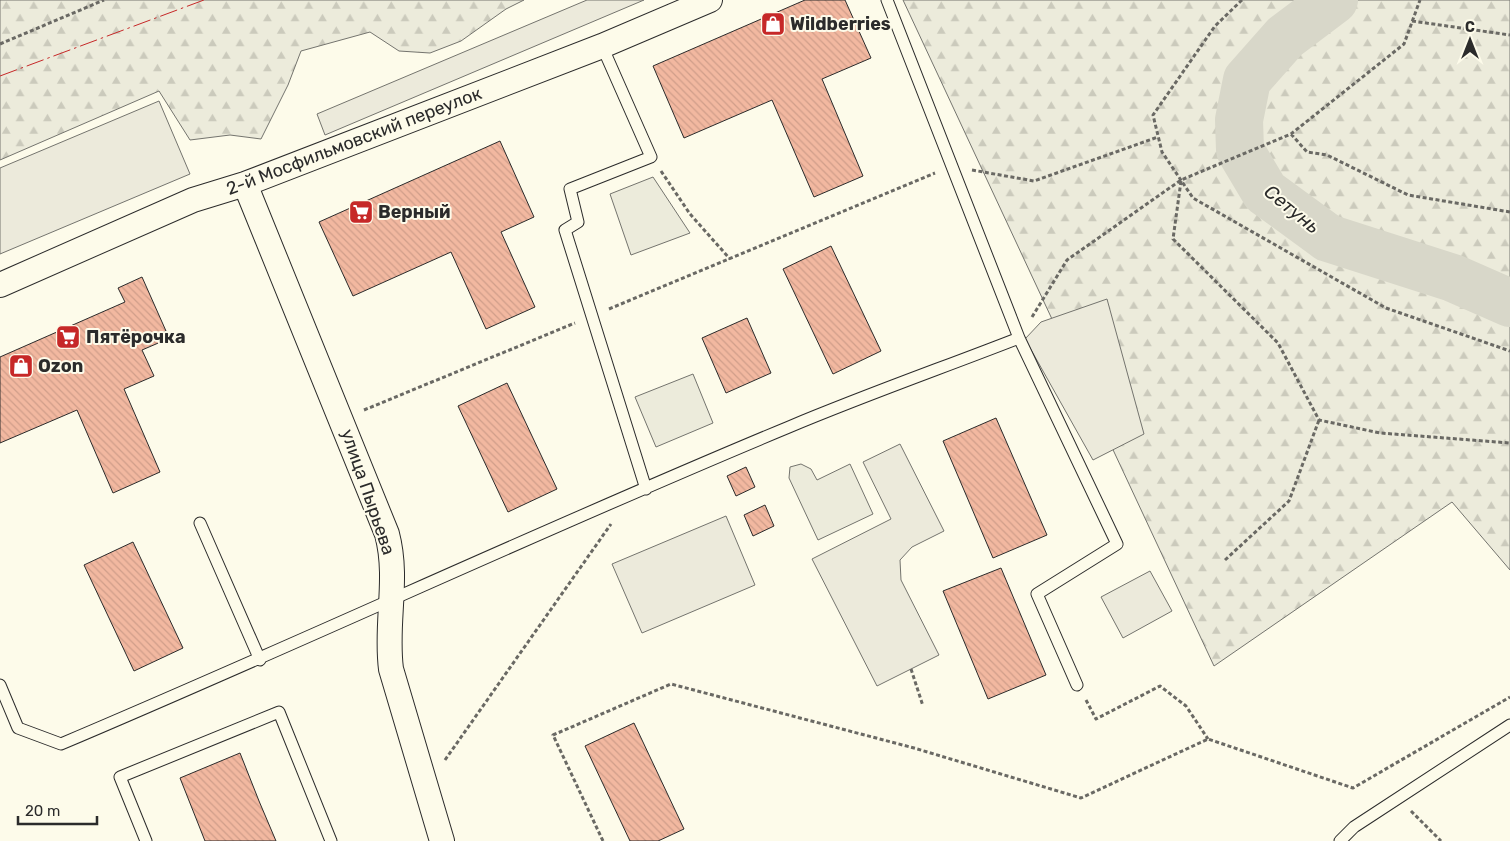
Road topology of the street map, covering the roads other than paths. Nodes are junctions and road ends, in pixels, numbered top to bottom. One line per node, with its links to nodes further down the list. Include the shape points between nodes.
1 (710, 0): 3 (street, 2-й Мосфильмовский переулок)
2 (887, 0): 6 (lane)
3 (602, 46): 4 (street, 2-й Мосфильмовский переулок); 7 (lane, via 651,157 570,189 578,222 565,230)
4 (245, 184): 5 (street, 2-й Мосфильмовский переулок, via 193,200); 9 (street, улица Пырьева, via 387,534 392,555)
5 (0, 285)
6 (1018, 338): 7 (lane, via 791,426); 12 (lane, via 1117,544 1037,594)
7 (646, 489): 9 (lane)
8 (200, 523): 10 (lane)
9 (392, 599): 10 (lane); 16 (street, улица Пырьева, via 388,644 391,668)
10 (260, 660): 11 (lane, via 61,744 18,728)
11 (0, 685)
12 (1077, 685)
13 (1510, 725): 17 (lane, via 1354,827)
14 (146, 841): 15 (lane, via 120,777 279,712)
15 (331, 841)
16 (442, 841)
17 (1340, 841)

